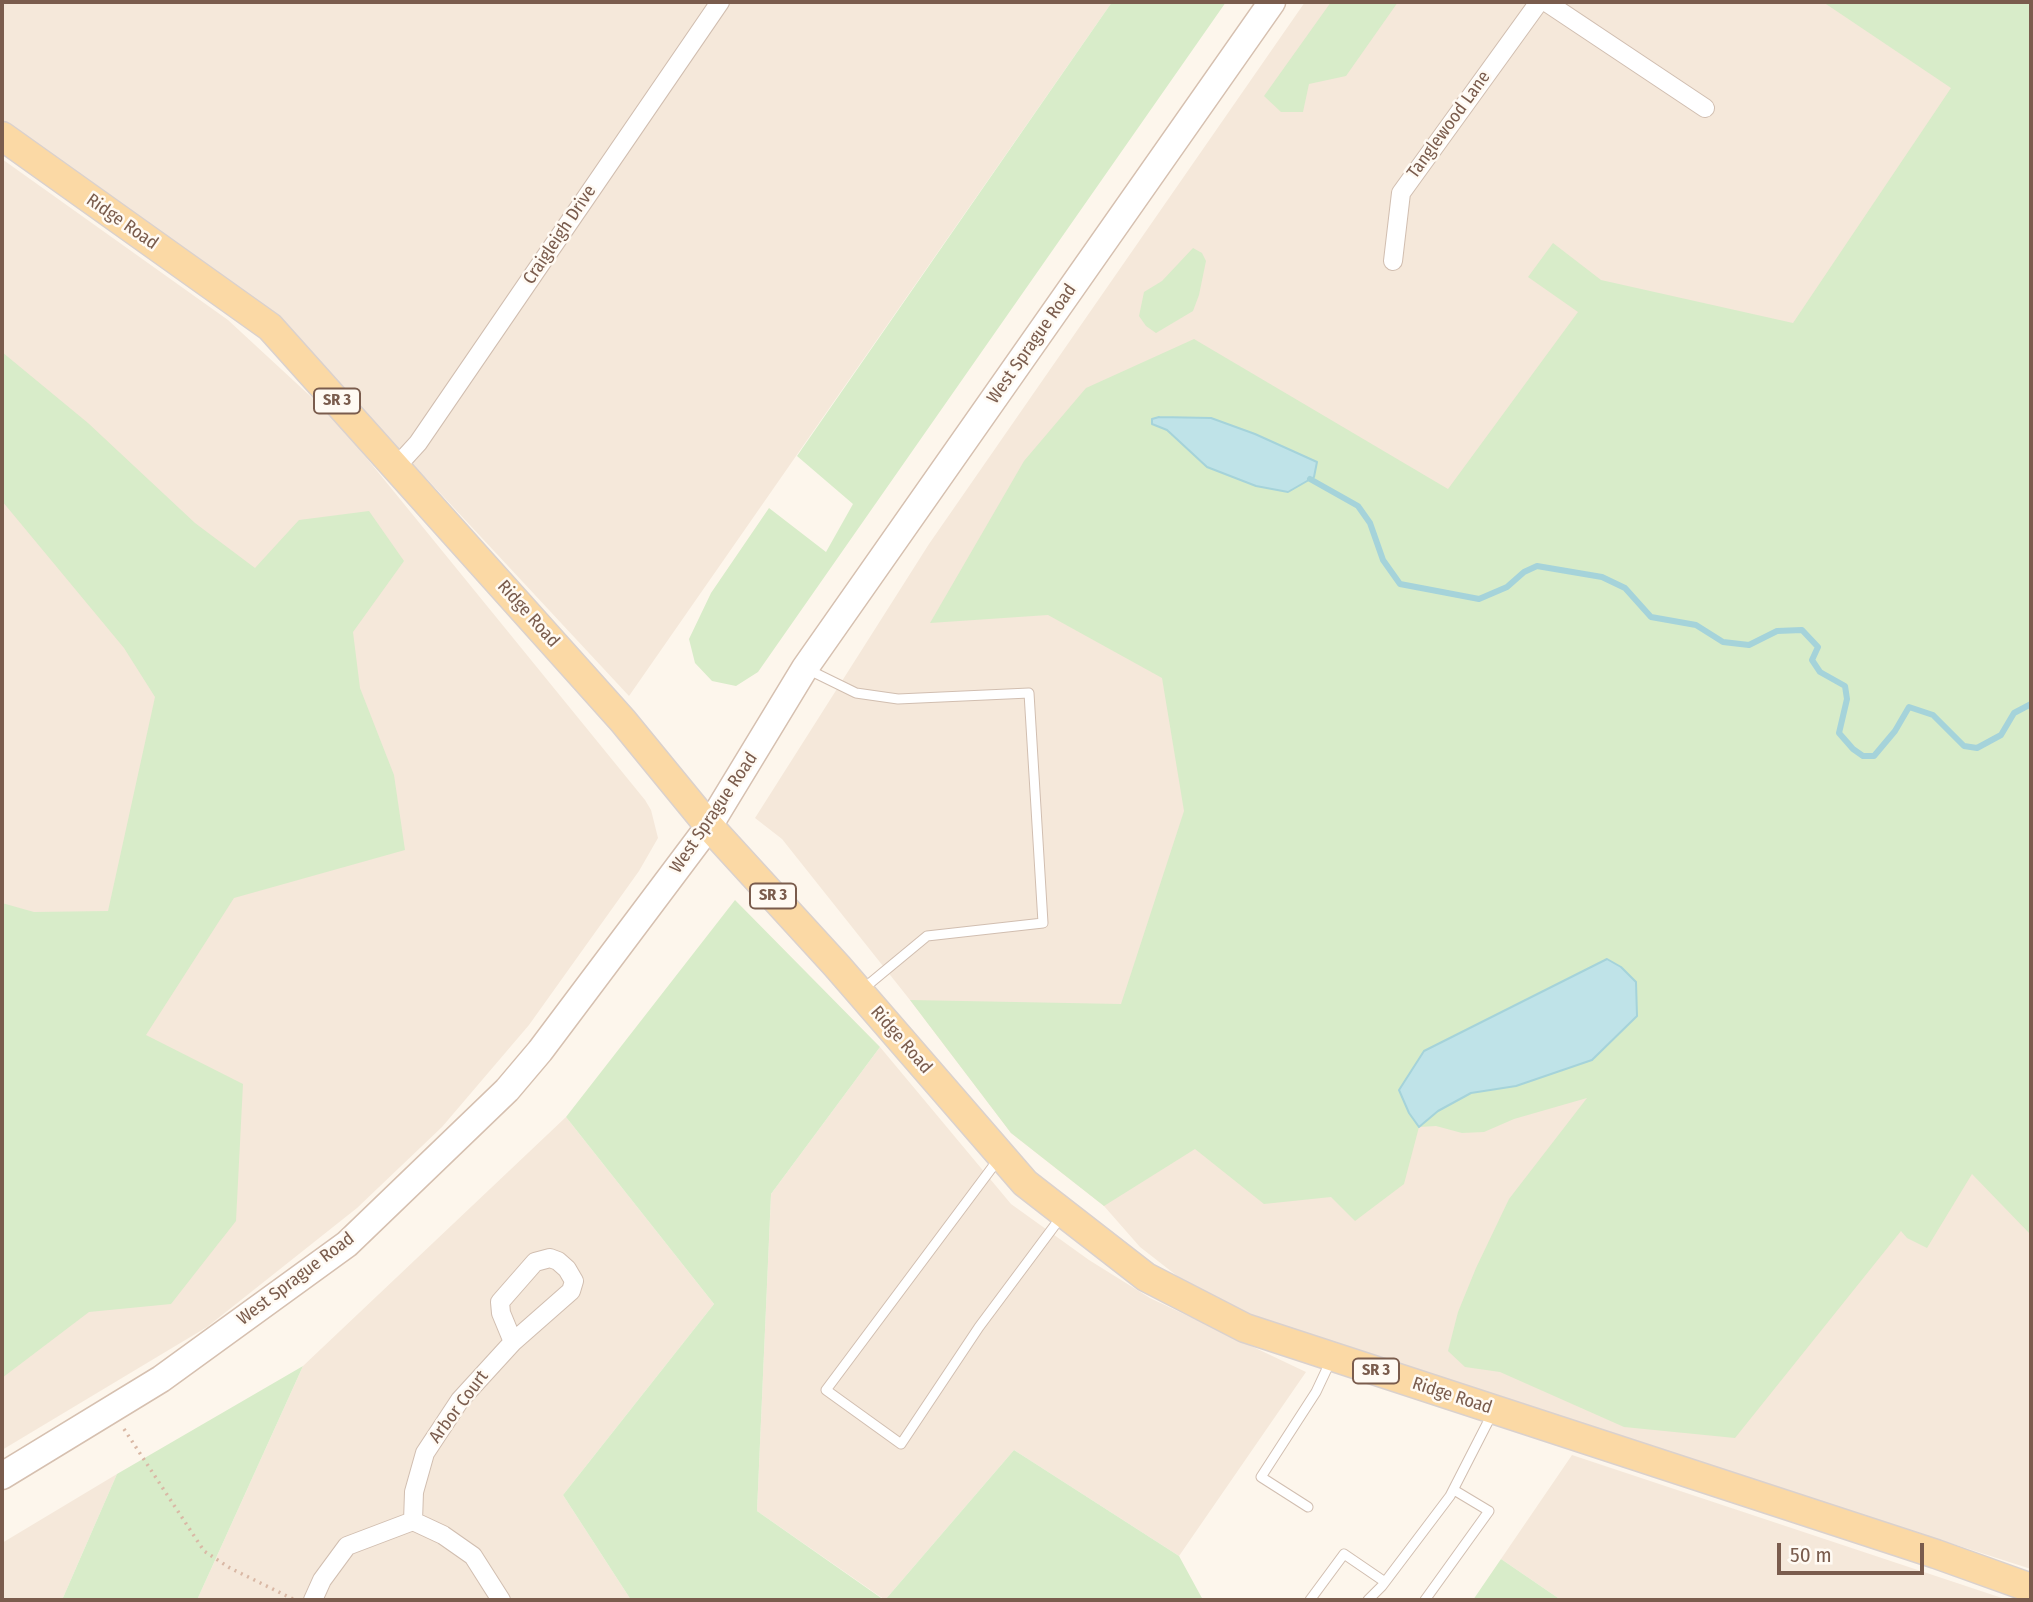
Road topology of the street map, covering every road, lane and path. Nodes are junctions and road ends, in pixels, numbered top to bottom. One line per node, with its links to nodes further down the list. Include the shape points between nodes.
1 (720, 2): 8 (street, Craigleigh Drive, via 418,443)
2 (1272, 2): 9 (street, West Sprague Road)
3 (1539, 2): 7 (street, Tanglewood Lane, via 1401,193)
4 (1546, 2): 5 (street)
5 (1705, 108)
6 (2, 136): 8 (main road, Ridge Road / SR 3, via 270,327)
7 (1393, 261)
8 (397, 466): 10 (main road, Ridge Road / SR 3, via 623,721)
9 (806, 668): 10 (street, West Sprague Road); 11 (lane, via 856,693 898,699 1029,693 1043,923 926,936)
10 (709, 826): 11 (main road, Ridge Road / SR 3); 16 (street, West Sprague Road, via 507,1090 347,1244)
11 (859, 992): 12 (main road, Ridge Road / SR 3)
12 (1001, 1156): 13 (main road, Ridge Road / SR 3, via 1025,1183); 13 (lane, via 826,1390 901,1444 979,1327)
13 (1064, 1213): 15 (main road, Ridge Road / SR 3, via 1146,1277 1245,1328)
14 (513, 1342): 14 (street, Arbor Court, via 571,1291 574,1281 558,1261 536,1262 500,1302); 21 (street, Arbor Court, via 460,1401 425,1452 414,1492)
15 (1333, 1357): 17 (main road, Ridge Road / SR 3); 20 (lane, via 1261,1477)
16 (111, 1409): 18 (street, West Sprague Road); 24 (path, via 204,1551)
17 (1495, 1410): 19 (lane); 23 (main road, Ridge Road / SR 3)
18 (2, 1476)
19 (1454, 1490): 22 (lane); 29 (lane, via 1489,1511)
20 (1308, 1507)
21 (413, 1521): 25 (street, via 347,1546); 26 (street, via 473,1556)
22 (1385, 1582): 27 (lane, via 1344,1555); 28 (lane)
23 (2031, 1588)
24 (295, 1600)
25 (313, 1600)
26 (501, 1600)
27 (1310, 1600)
28 (1368, 1600)
29 (1425, 1600)

